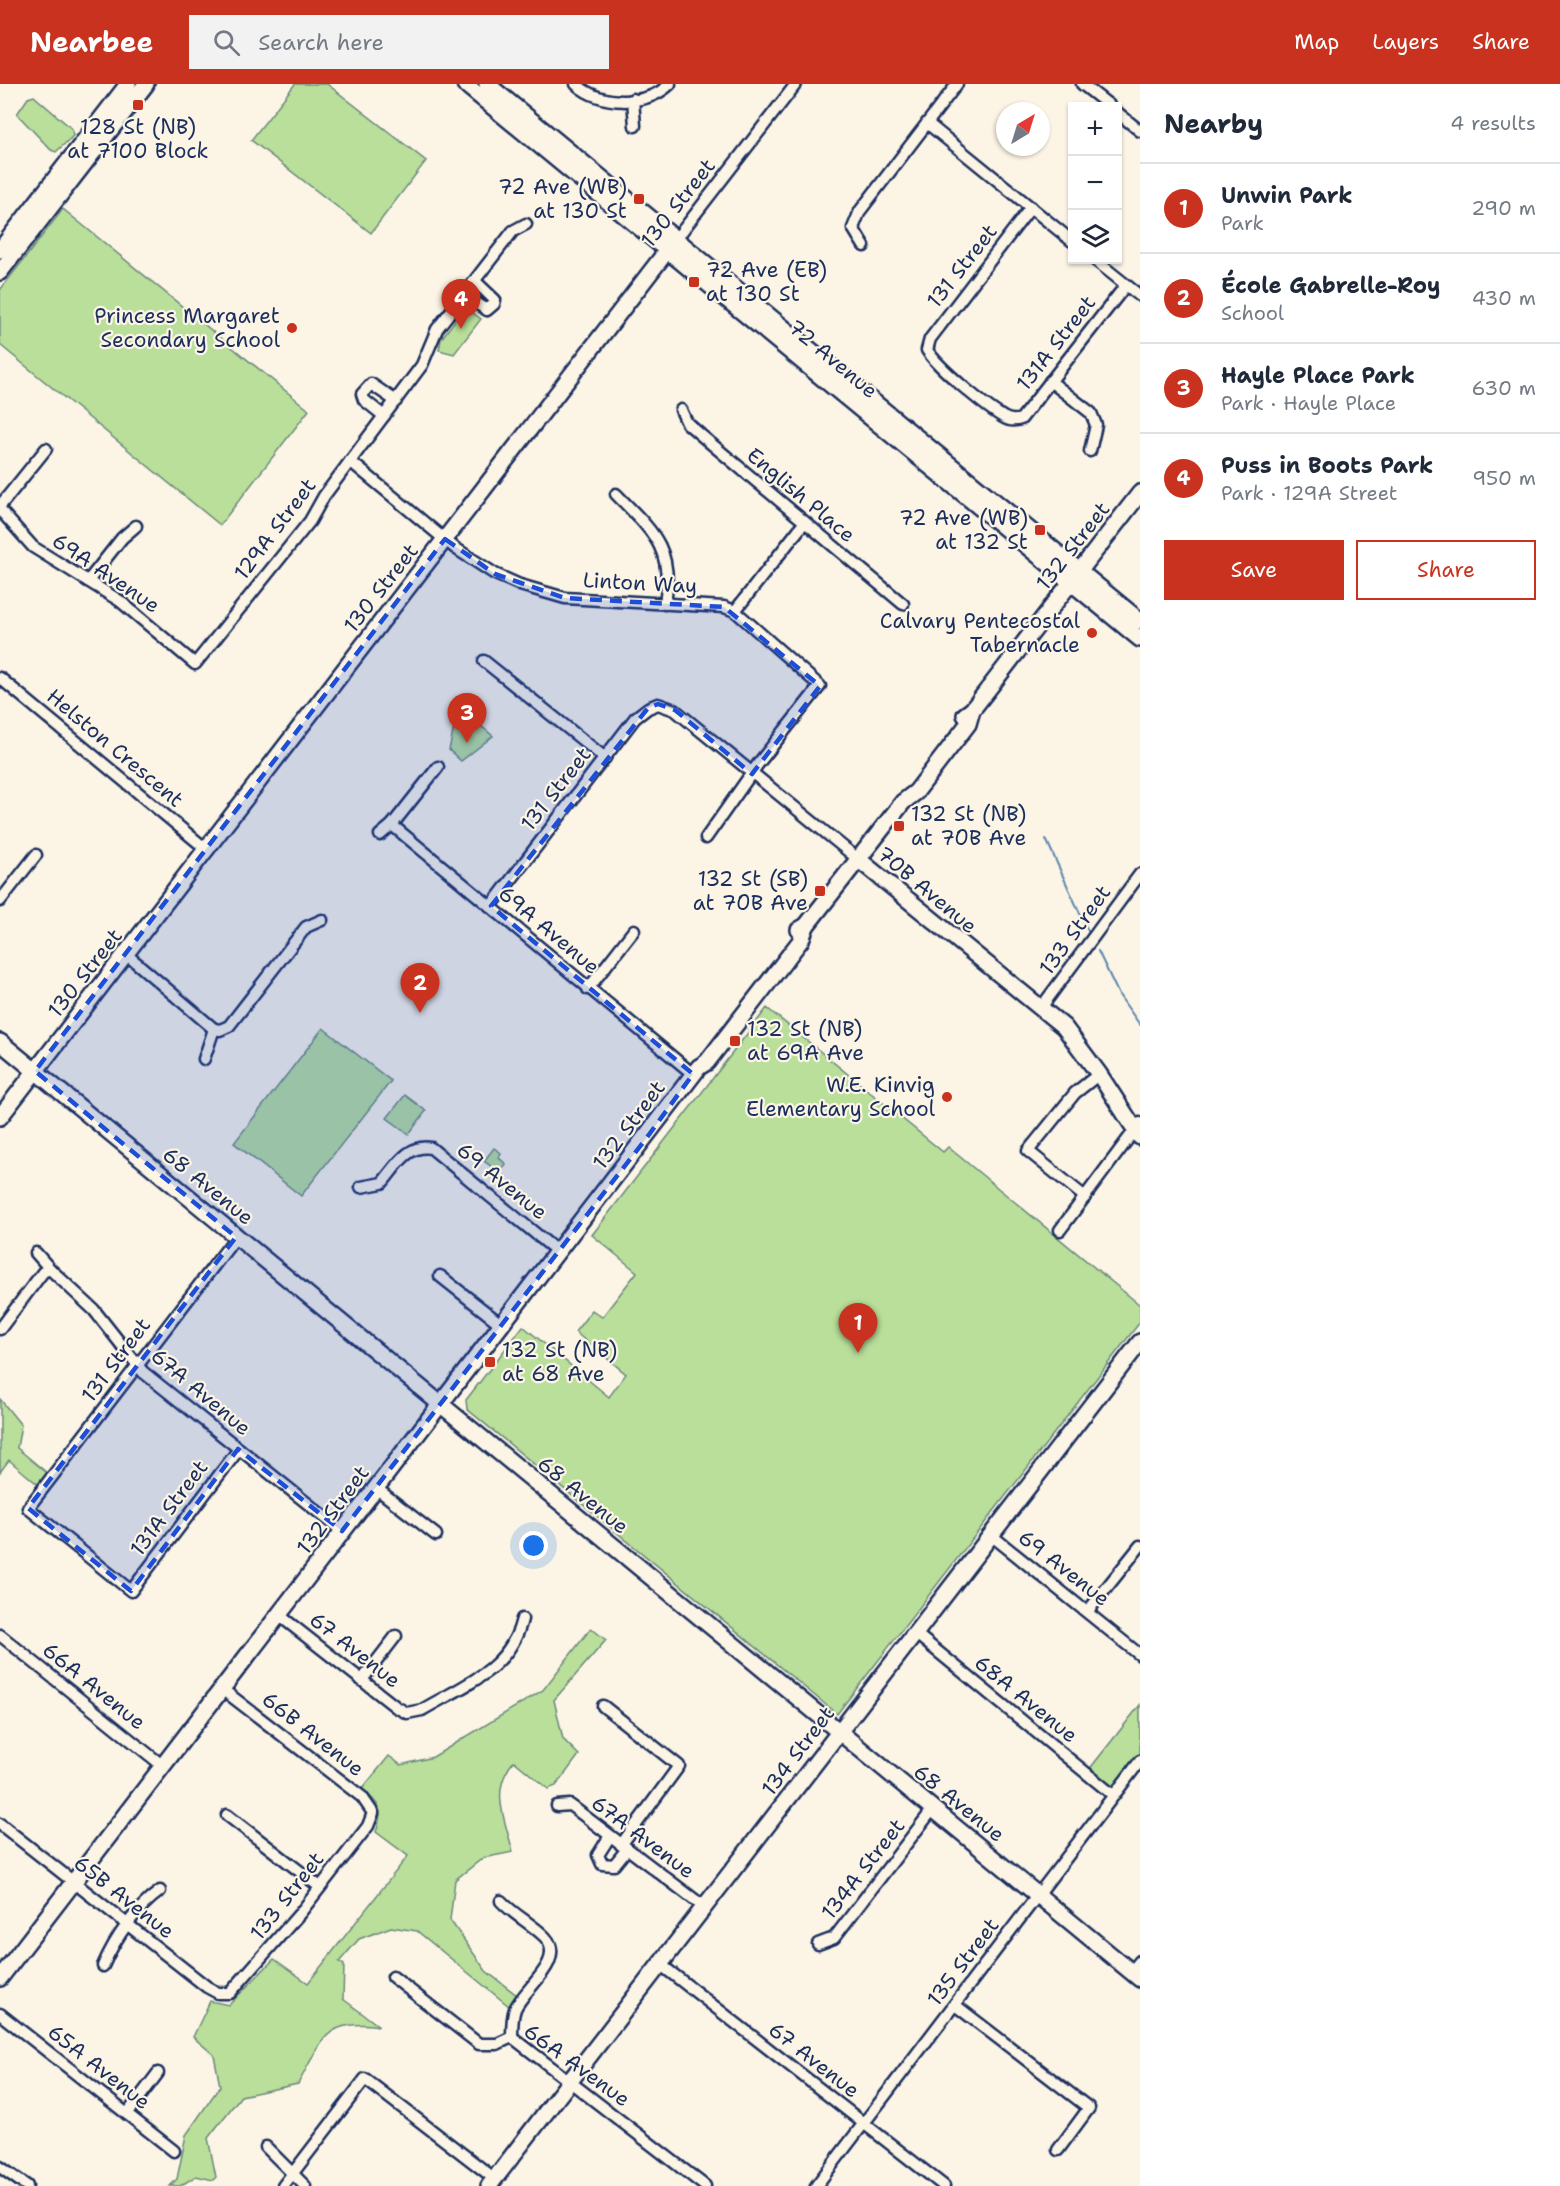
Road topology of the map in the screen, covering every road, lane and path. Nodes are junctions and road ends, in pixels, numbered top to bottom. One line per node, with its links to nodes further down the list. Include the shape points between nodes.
1 (129, 84): 23 (street)
2 (146, 84): 25 (street)
3 (465, 84): 12 (street, 72 Avenue)
4 (487, 84): 13 (street, 72 Avenue)
5 (576, 84): 10 (street, via 586,93 609,102)
6 (795, 84): 21 (street, 130 Street)
7 (957, 84): 15 (street)
8 (1082, 84): 11 (street)
9 (667, 87): 10 (street)
10 (633, 99): 16 (street)
11 (1105, 102)
12 (499, 111): 13 (street, 72 Avenue); 21 (street, 72 Avenue)
13 (527, 116): 21 (street, 72 Avenue)
14 (1122, 116): 17 (street)
15 (927, 123): 18 (street); 22 (street, via 860,211 853,228)
16 (635, 126)
17 (1140, 131)
18 (1031, 207): 20 (street); 34 (street, 131 Street, via 930,339 927,350 1005,418)
19 (526, 224): 26 (street, 129A Street, via 513,231)
20 (1068, 238)
21 (671, 244): 43 (street, 130 Street); 44 (street, 72 Avenue)
22 (864, 246)
23 (0, 250)
24 (1100, 264): 27 (street)
25 (0, 272)
26 (475, 280): 28 (street, 129A Street); 28 (street, via 495,300 494,304 486,310)
27 (1126, 285): 29 (street); 30 (street, 131A Street)
28 (464, 295): 31 (street, 129A Street, via 437,329 422,365)
29 (1140, 296)
30 (1050, 381): 34 (street, 131A Street, via 1021,419); 36 (street, via 1091,414 1096,425)
31 (396, 401): 33 (street, 129A Street); 33 (street, via 376,386 367,387 362,394 364,400)
32 (681, 410): 41 (street, English Place, via 687,423)
33 (384, 416): 37 (street, 129A Street)
34 (1015, 421)
35 (46, 449): 40 (street)
36 (1090, 451)
37 (350, 461): 43 (street); 52 (street, 129A Street, via 310,521)
38 (1140, 493): 44 (street, 132 Street)
39 (616, 494): 46 (street, via 653,532 664,553 669,577)
40 (0, 508): 45 (street, 69A Avenue, via 33,547)
41 (804, 523): 47 (street, English Place); 48 (street)
42 (136, 526): 45 (street)
43 (445, 539): 46 (street, Linton Way, via 495,574 565,598); 61 (street, 130 Street)
44 (1076, 577): 49 (street, 72 Avenue); 50 (street, 72 Avenue); 63 (street, 132 Street, via 972,710 960,718)
45 (88, 581): 52 (street, 69A Avenue, via 120,601)
46 (665, 604): 48 (street, Linton Way)
47 (903, 604)
48 (735, 611): 57 (street, via 820,686)
49 (1140, 621)
50 (1140, 639)
51 (484, 661): 55 (street)
52 (195, 664)
53 (2, 684): 61 (street, Helston Crescent)
54 (658, 704): 55 (street, 131 Street, via 635,718); 57 (street, 70B Avenue, via 675,711)
55 (605, 758): 66 (street, 131 Street)
56 (438, 767): 58 (street)
57 (752, 774): 60 (street); 63 (street, 70B Avenue)
58 (392, 825): 59 (street); 66 (street, 69A Avenue)
59 (380, 835)
60 (706, 838)
61 (206, 849): 69 (street, 130 Street)
62 (36, 855): 65 (street)
63 (858, 860): 71 (street, 70B Avenue); 75 (street, 132 Street, via 806,926 793,934 700,1057)
64 (1140, 874): 71 (street, 133 Street)
65 (0, 902)
66 (490, 906): 70 (street, 69A Avenue)
67 (322, 920): 72 (street, via 306,927 229,1026)
68 (634, 930): 70 (street)
69 (126, 954): 72 (street); 76 (street, 130 Street)
70 (588, 989): 75 (street, 69A Avenue)
71 (1041, 1009): 77 (street, 70B Avenue, via 1064,1027)
72 (214, 1029): 74 (street)
73 (0, 1042): 76 (street, 68 Avenue)
74 (204, 1059)
75 (696, 1070): 84 (street, 132 Street)
76 (35, 1071): 78 (street, 130 Street); 83 (street, 68 Avenue)
77 (1099, 1074): 79 (street, 70B Avenue); 81 (street, via 1075,1094 1028,1151)
78 (0, 1117)
79 (1138, 1130): 81 (street)
80 (361, 1187): 84 (street, 69 Avenue, via 382,1183 409,1151 419,1146 431,1148)
81 (1085, 1197): 82 (street)
82 (1060, 1230)
83 (236, 1237): 91 (street, 131 Street); 92 (street, 68 Avenue)
84 (558, 1252): 88 (street, 132 Street)
85 (36, 1253): 86 (street, 67A Avenue)
86 (46, 1270): 89 (street); 91 (street, 67A Avenue, via 94,1310)
87 (440, 1276): 88 (street)
88 (501, 1325): 92 (street, 132 Street)
89 (0, 1329)
90 (1140, 1342): 97 (street, 134 Street)
91 (137, 1365): 93 (street, 67A Avenue); 99 (street, 131 Street, via 28,1508)
92 (440, 1404): 94 (street, 132 Street); 110 (street, 68 Avenue)
93 (238, 1449): 95 (street, 67A Avenue); 99 (street, 131A Street)
94 (376, 1488): 95 (street, 132 Street); 96 (street)
95 (342, 1531): 101 (street, 132 Street)
96 (436, 1534)
97 (991, 1535): 100 (street, 69 Avenue); 103 (street, 134 Street)
98 (1140, 1546): 100 (street)
99 (131, 1591)
100 (1088, 1611): 106 (street, 69 Avenue)
101 (279, 1615): 107 (street, 67 Avenue); 108 (street, 132 Street)
102 (522, 1618): 107 (street, 67 Avenue, via 518,1637 496,1667 422,1710 407,1713)
103 (915, 1633): 110 (street, 134 Street); 113 (street, 68A Avenue)
104 (0, 1635): 112 (street, 66A Avenue)
105 (396, 1636): 107 (street)
106 (1140, 1655)
107 (363, 1680)
108 (222, 1689): 112 (street, 132 Street); 117 (street, 66B Avenue, via 362,1797)
109 (603, 1706): 120 (street, via 679,1766)
110 (839, 1732): 115 (street, 68 Avenue); 126 (street, 134 Street)
111 (1140, 1761): 113 (street, 135 Street)
112 (163, 1766): 121 (street, 132 Street)
113 (1113, 1796): 124 (street, 135 Street)
114 (558, 1806): 119 (street, 67A Avenue, via 570,1805)
115 (933, 1809): 124 (street, 68 Avenue); 128 (street, 134A Street, via 834,1938)
116 (227, 1815): 122 (street)
117 (373, 1816): 122 (street, 133 Street)
118 (0, 1824): 121 (street, 65B Avenue)
119 (610, 1836): 120 (street, 67A Avenue); 120 (street, via 598,1855 602,1864 614,1865)
120 (624, 1847): 126 (street, 67A Avenue)
121 (74, 1882): 127 (street, 65B Avenue); 133 (street, 132 Street)
122 (320, 1887): 134 (street, 133 Street, via 250,1974)
123 (160, 1891): 127 (street)
124 (1038, 1895): 131 (street, 68 Avenue); 135 (street, 135 Street)
125 (501, 1901): 137 (street, via 551,1946 550,1960 515,2009)
126 (703, 1906): 129 (street, 134 Street)
127 (128, 1925): 130 (street, via 111,1948); 134 (street, 65B Avenue, via 207,1987)
128 (818, 1944)
129 (660, 1964): 139 (street, 134 Street); 141 (street, 67 Avenue)
130 (104, 1966)
131 (1137, 1971)
132 (393, 1977): 137 (street, 66A Avenue, via 479,2044 497,2044)
133 (0, 1978)
134 (226, 1995)
135 (955, 2005): 141 (street, 135 Street); 143 (street, via 1089,2108)
136 (0, 2014): 140 (street, 65A Avenue)
137 (512, 2037): 139 (street, 66A Avenue)
138 (158, 2073): 140 (street)
139 (570, 2082): 147 (street, 134 Street); 151 (street, 66A Avenue)
140 (127, 2114): 144 (street, 65A Avenue)
141 (863, 2124): 152 (street, 135 Street); 153 (street, 67 Avenue)
142 (266, 2148): 146 (street)
143 (1058, 2150)
144 (174, 2151)
145 (0, 2166): 148 (street)
146 (292, 2174): 147 (street, via 365,2079); 149 (street); 150 (street)
147 (492, 2182)
148 (27, 2186)
149 (283, 2186)
150 (305, 2186)
151 (705, 2186)
152 (816, 2186)
153 (944, 2186)

